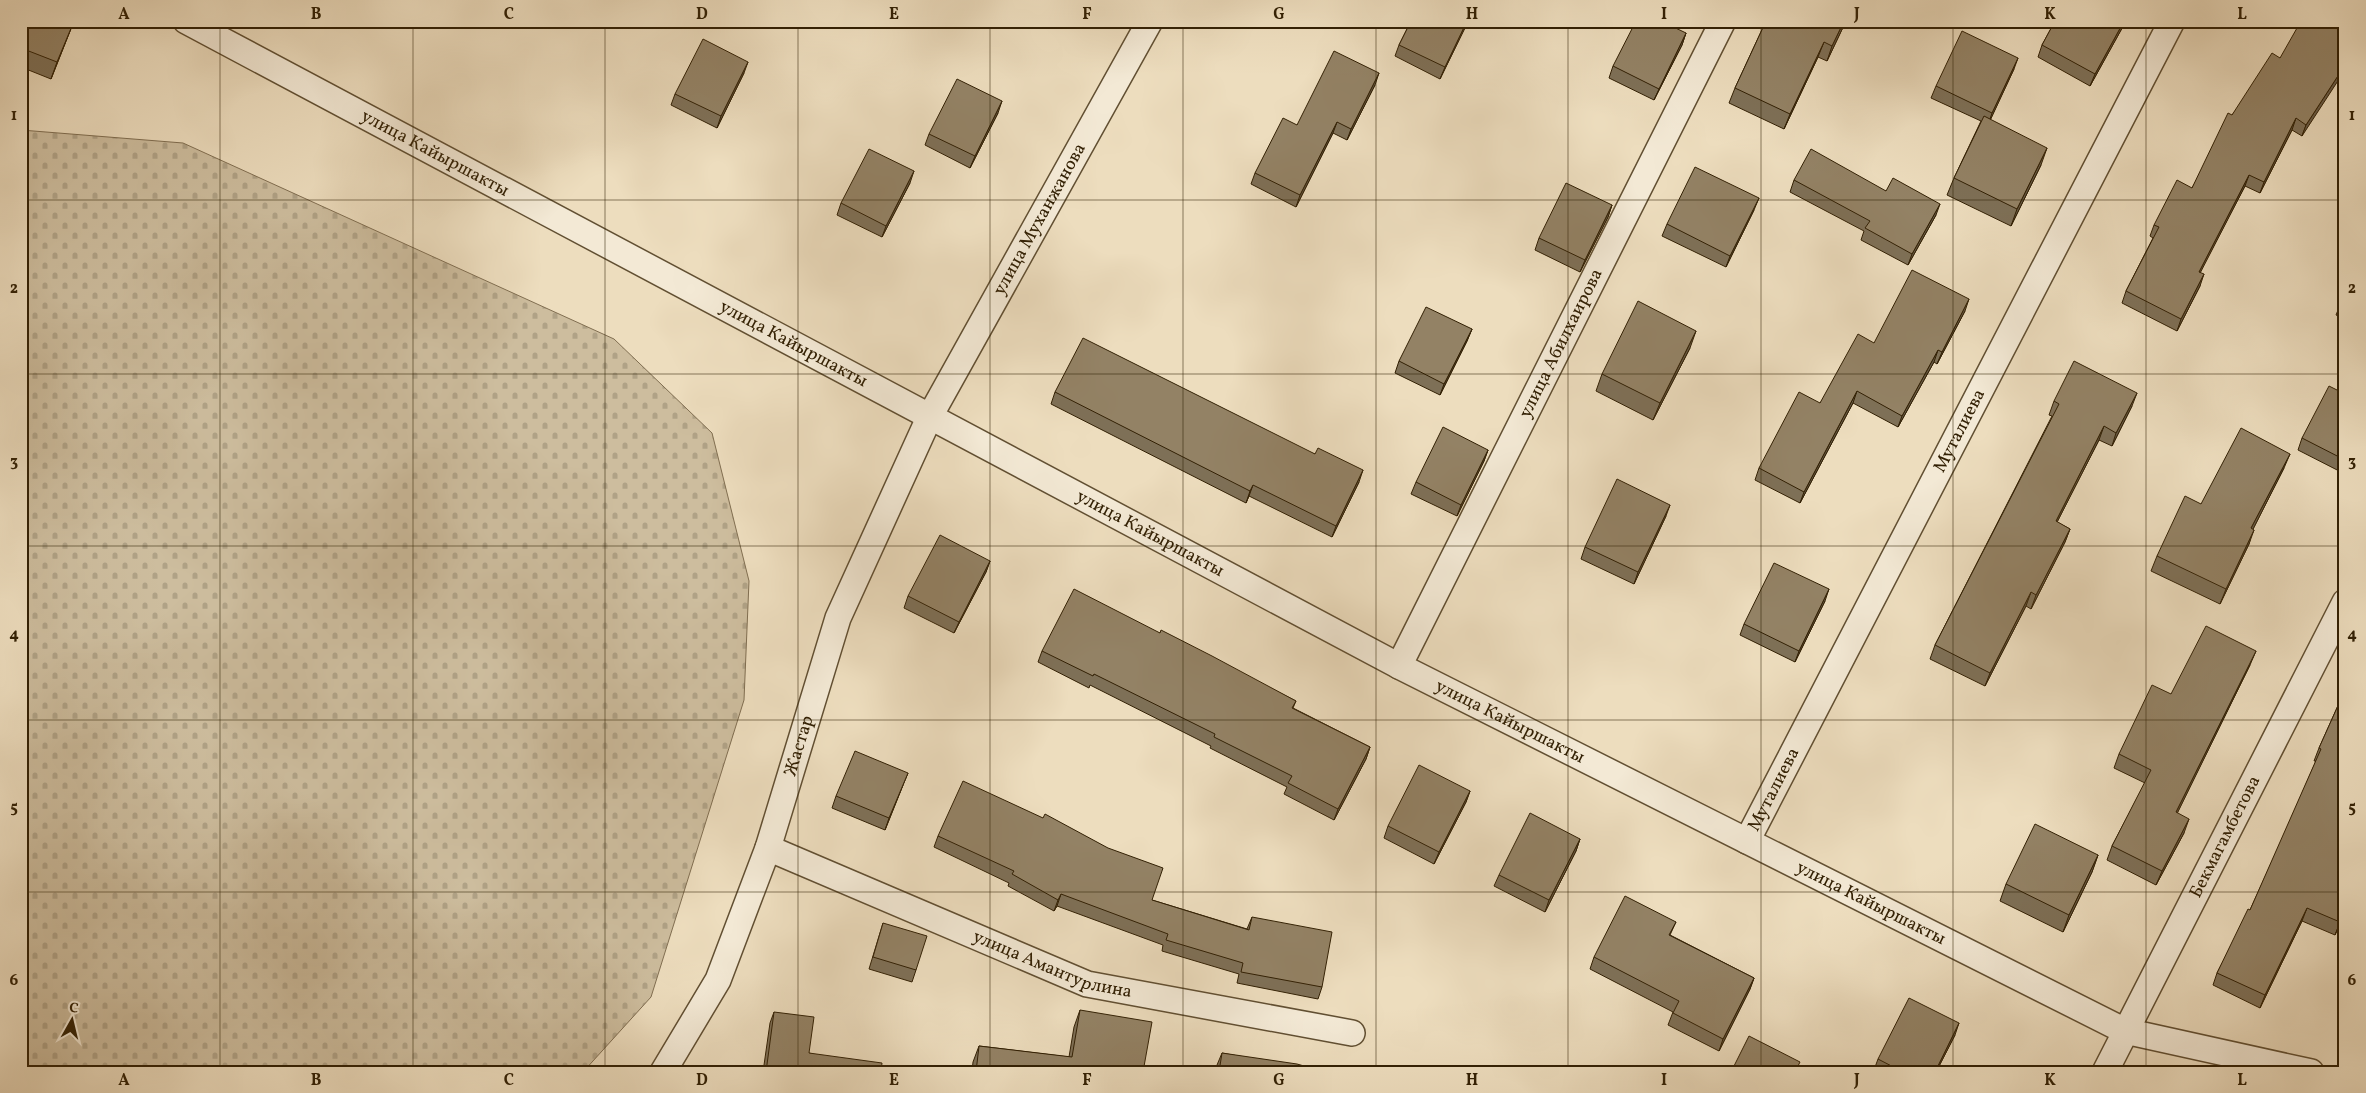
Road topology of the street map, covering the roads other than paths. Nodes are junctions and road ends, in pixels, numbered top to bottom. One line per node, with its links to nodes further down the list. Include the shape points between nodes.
1 (186, 21): 5 (street, улица Кайыршакты)
2 (1150, 21): 5 (street, улица Муханжанова)
3 (1723, 21): 7 (street, улица Абилхаирова)
4 (2172, 21): 8 (street, Муталиева)
5 (929, 418): 7 (street, улица Кайыршакты); 9 (street, Жастар, via 838,618)
6 (2345, 602): 10 (street, Бекмагамбетова)
7 (1399, 666): 8 (street, улица Кайыршакты)
8 (1748, 841): 10 (street, улица Кайыршакты)
9 (768, 848): 11 (street, улица Амантурлина, via 1087,984); 12 (street, Жастар, via 718,980)
10 (2125, 1031): 13 (street, Бекмагамбетова); 14 (street, улица Кайыршакты)
11 (1352, 1032)
12 (664, 1072)
13 (2105, 1072)
14 (2311, 1072)

